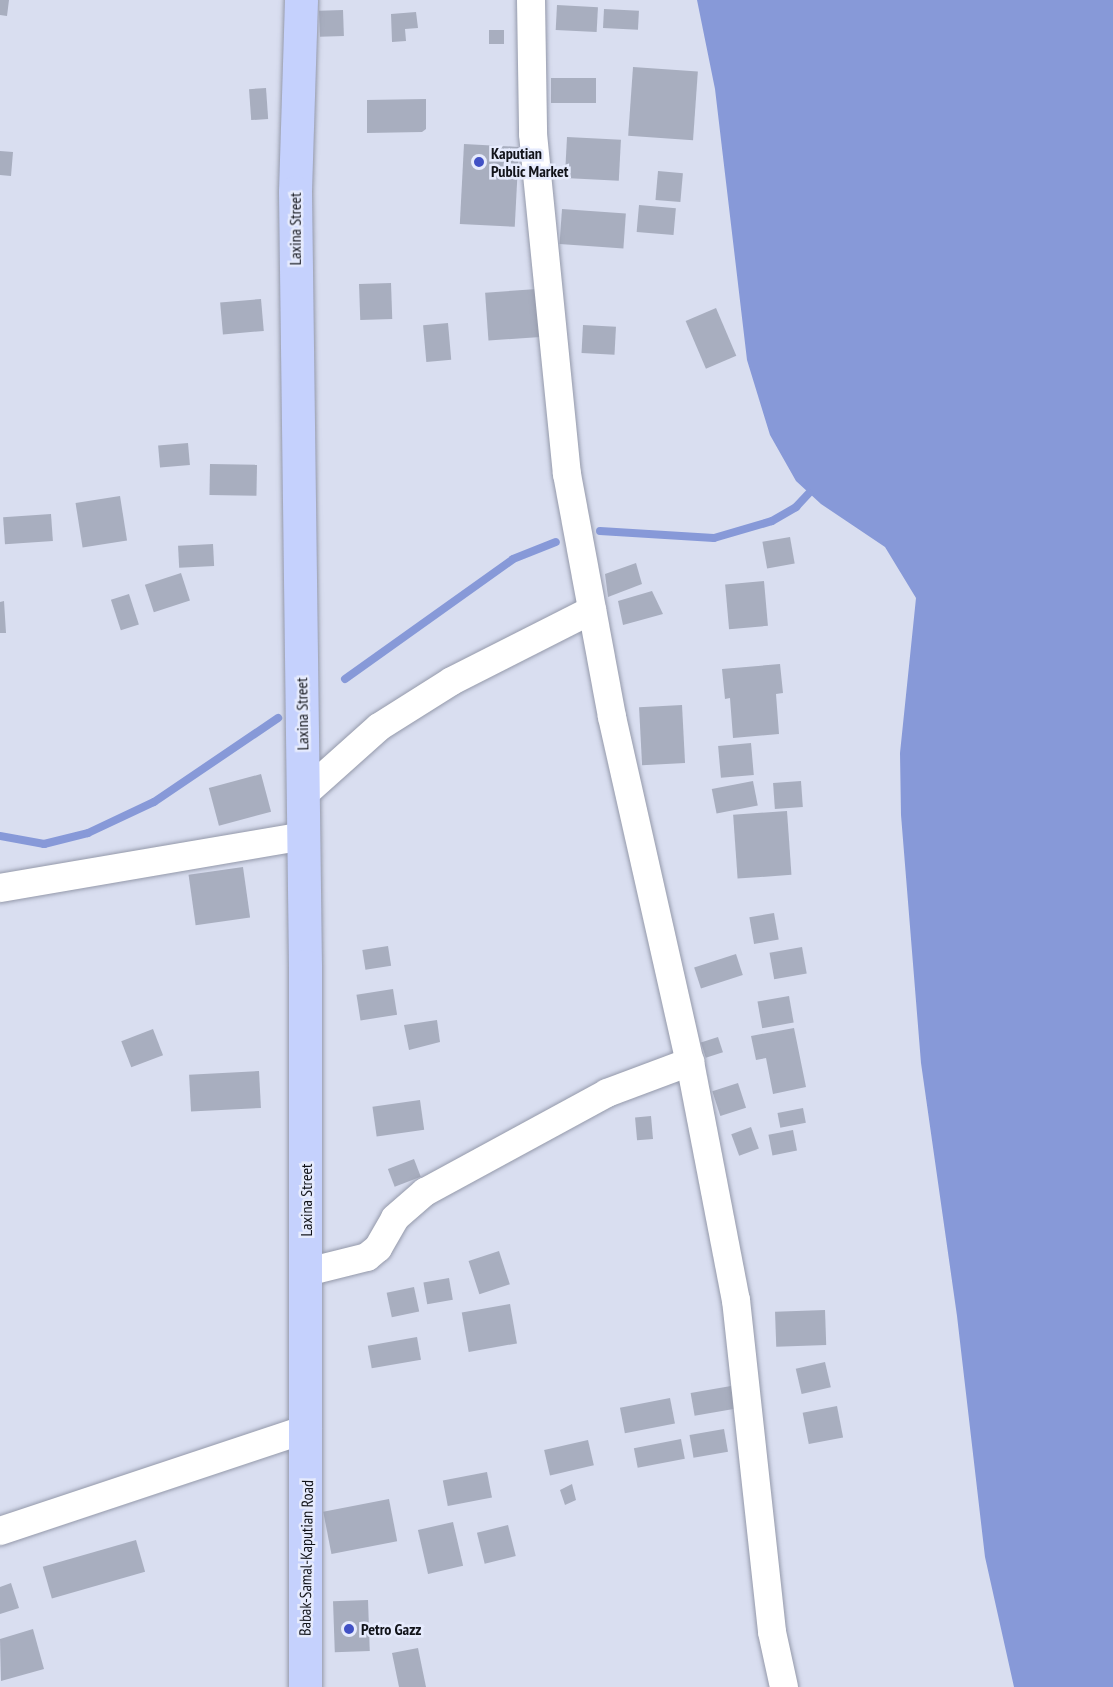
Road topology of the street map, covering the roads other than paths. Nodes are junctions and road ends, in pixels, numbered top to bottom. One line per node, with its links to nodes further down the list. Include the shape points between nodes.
1 (301, 0): 4 (main road, Laxina Street, via 295,204)
2 (531, 0): 3 (street, via 533,134 562,426)
3 (592, 610): 4 (street, via 452,681 380,727); 7 (street, via 612,717)
4 (303, 795): 5 (main road, Laxina Street)
5 (304, 836): 6 (street); 8 (main road, Laxina Street)
6 (0, 888)
7 (690, 1062): 8 (street, via 607,1093 425,1192 395,1218 378,1248 367,1257); 12 (street, via 738,1311 768,1598)
8 (307, 1272): 9 (main road, Laxina Street)
9 (307, 1429): 10 (street); 11 (main road, Babak-Samal-Kaputian Road)
10 (0, 1531)
11 (305, 1687)
12 (784, 1687)

